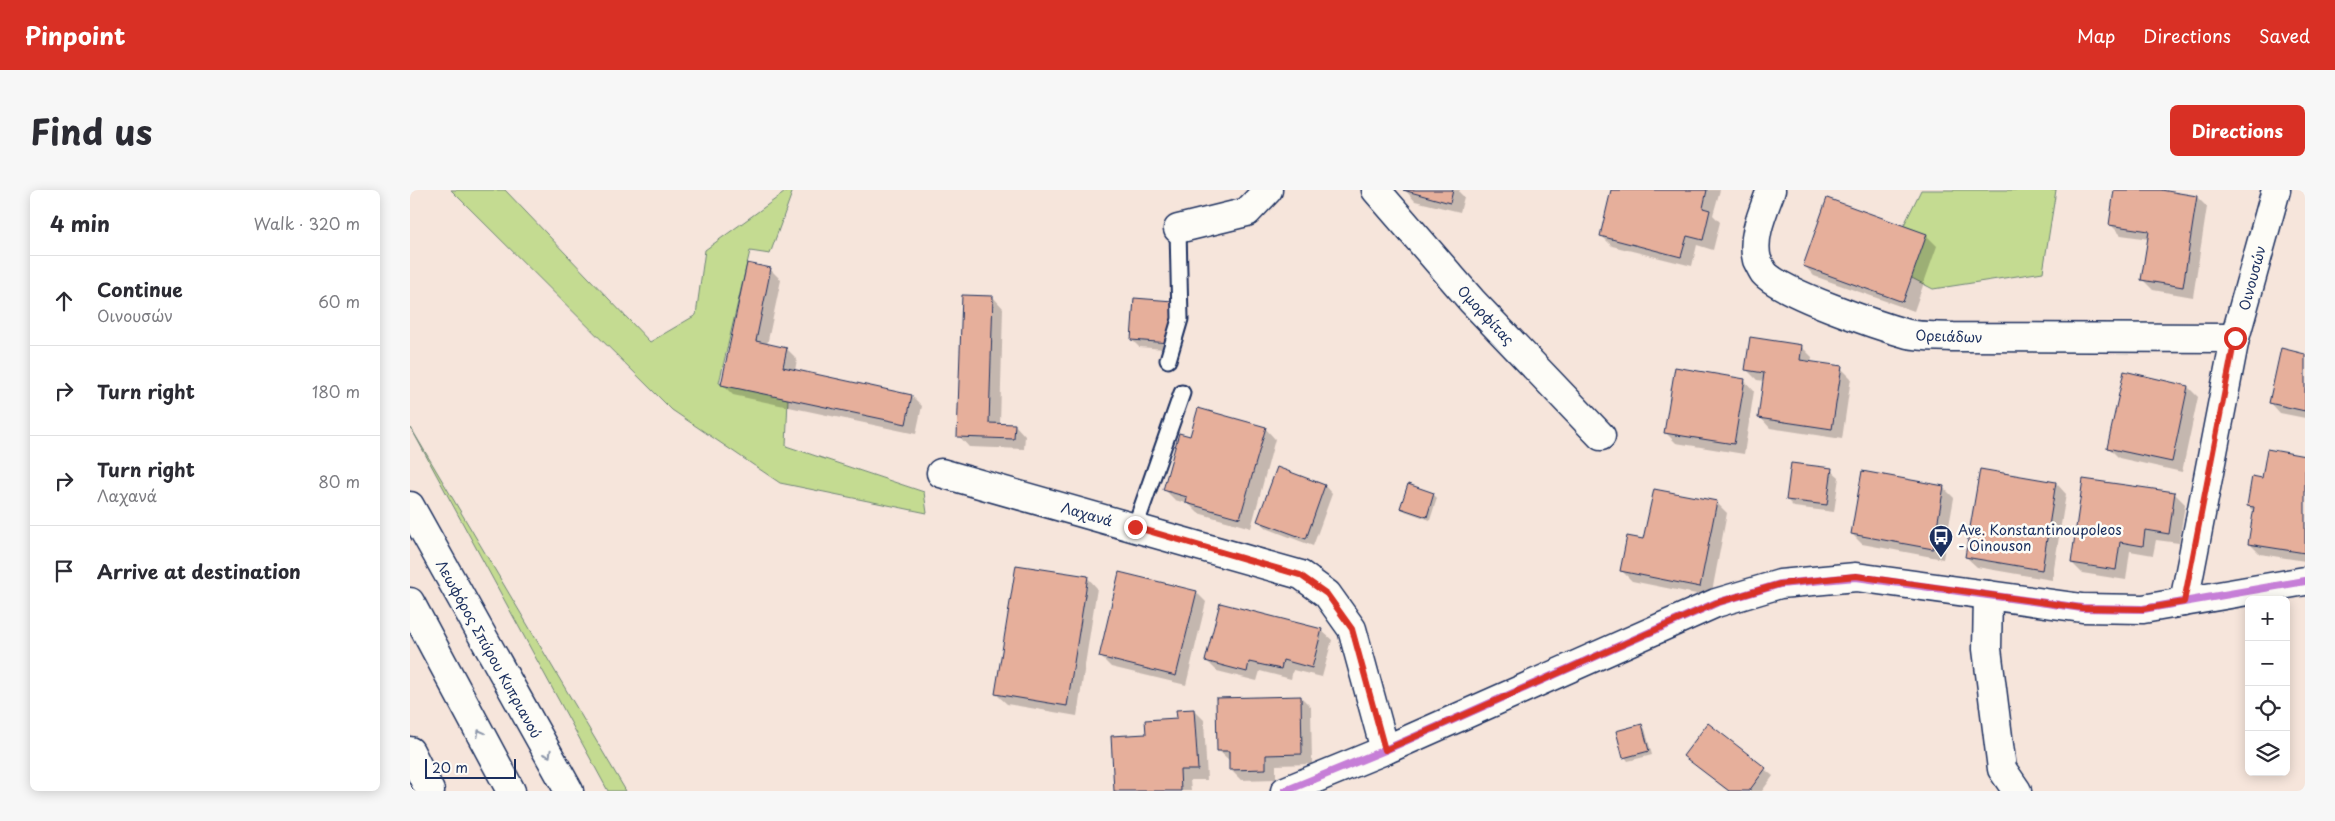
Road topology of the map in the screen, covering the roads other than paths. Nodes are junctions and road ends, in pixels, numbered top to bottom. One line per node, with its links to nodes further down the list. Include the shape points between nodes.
1 (1268, 190): 5 (street, via 1247,212)
2 (1376, 190): 9 (street, Ομορφίτας, via 1472,301)
3 (1771, 190): 6 (street, Ορειάδων, via 1758,226 1755,248 1764,273 1781,286 1859,319 1910,334 1953,337)
4 (2276, 190): 6 (street, Οινουσών)
5 (1178, 229): 7 (lane, via 1180,319)
6 (2235, 338): 16 (street, Οινουσών)
7 (1168, 360)
8 (1182, 392): 12 (lane)
9 (1601, 436)
10 (941, 473): 12 (street, Λαχανά)
11 (410, 506): 21 (street, Λεωφόρος Σπύρου Κυπριανού, one-way to 21)
12 (1135, 527): 17 (street, Λαχανά, via 1300,575 1327,594 1352,629)
13 (2305, 582): 16 (street)
14 (1988, 595): 16 (street, via 2082,608 2143,609); 17 (street, via 1856,576 1780,584 1716,603); 23 (street, via 1987,649 2002,769)
15 (410, 602): 20 (street, one-way to 15)
16 (2184, 602)
17 (1385, 750): 22 (street)
18 (410, 751): 19 (street)
19 (430, 791)
20 (511, 791)
21 (569, 791)
22 (1285, 791)
23 (2017, 791)

